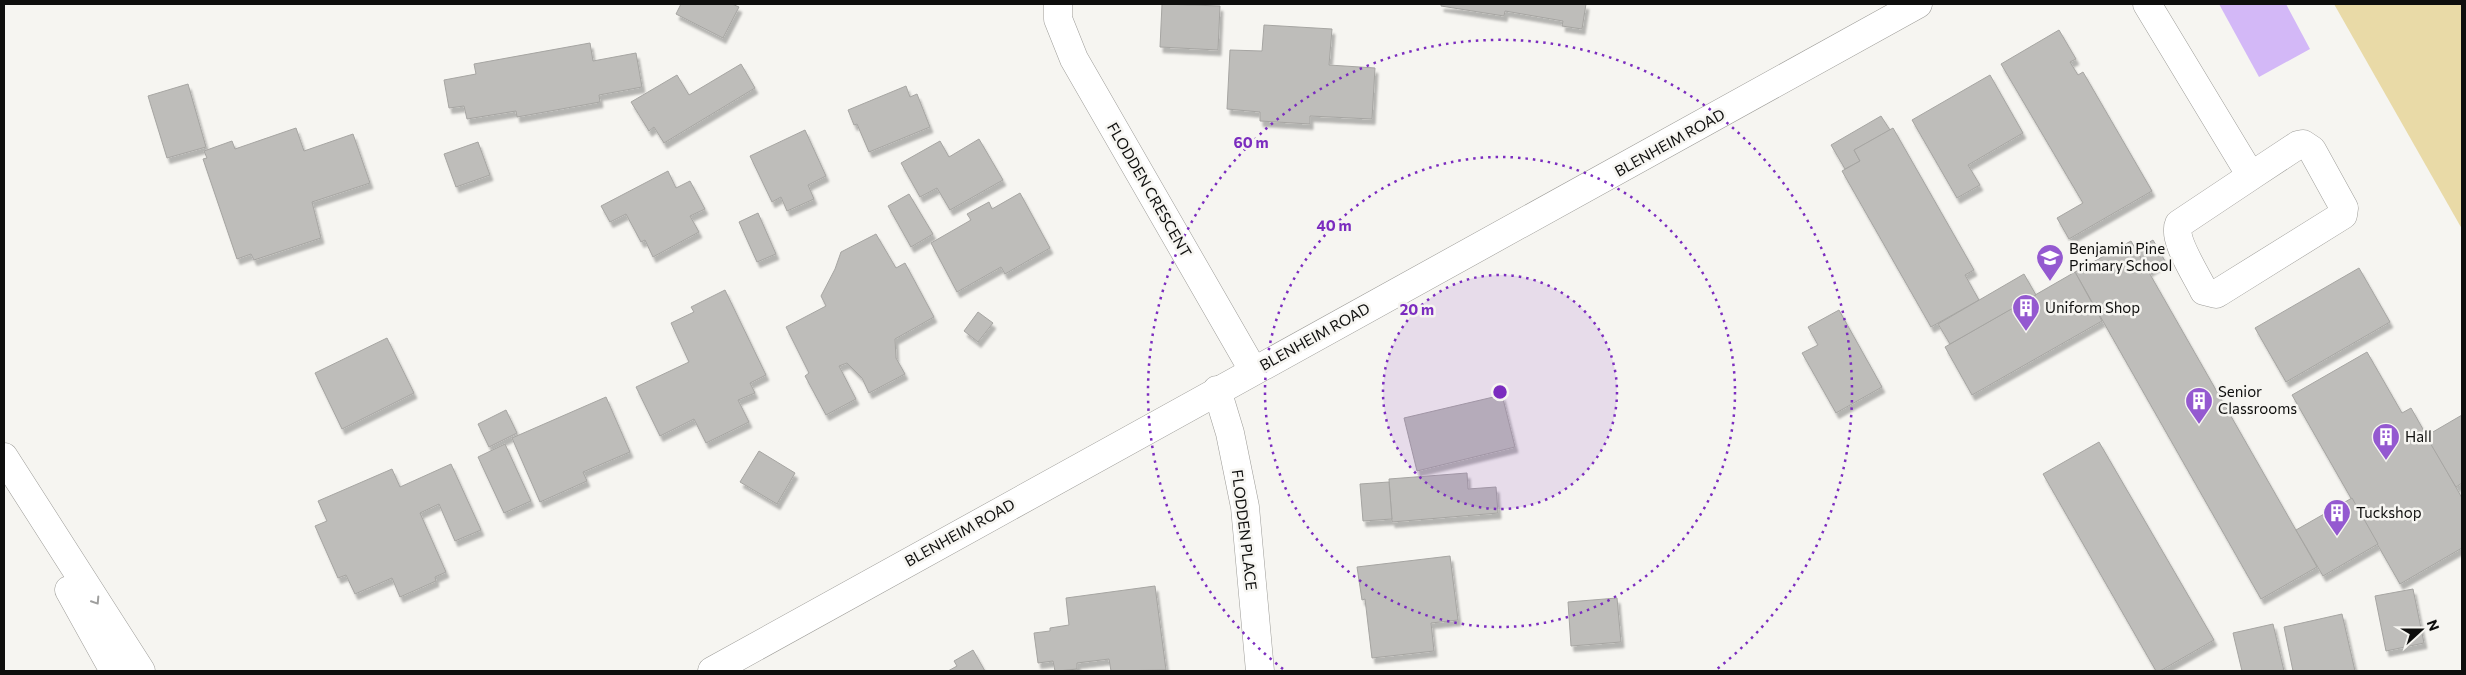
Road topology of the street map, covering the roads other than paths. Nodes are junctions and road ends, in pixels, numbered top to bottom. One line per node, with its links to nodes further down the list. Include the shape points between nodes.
1 (1058, 4): 5 (main road, FLODDEN CRESCENT, via 1058,19 1074,59)
2 (1918, 4): 5 (main road, BLENHEIM ROAD)
3 (2147, 4): 4 (main road)
4 (2251, 176): 4 (main road, via 2304,144 2312,150 2343,203 2343,215 2221,292 2204,291 2178,239 2179,224)
5 (1253, 370): 6 (main road, BLENHEIM ROAD)
6 (1217, 390): 11 (main road, BLENHEIM ROAD); 12 (main road, FLODDEN PLACE, via 1230,433 1245,507)
7 (4, 457): 10 (main road, one-way to 10)
8 (4, 470): 9 (main road)
9 (114, 671)
10 (141, 671)
11 (712, 671)
12 (1260, 671)

